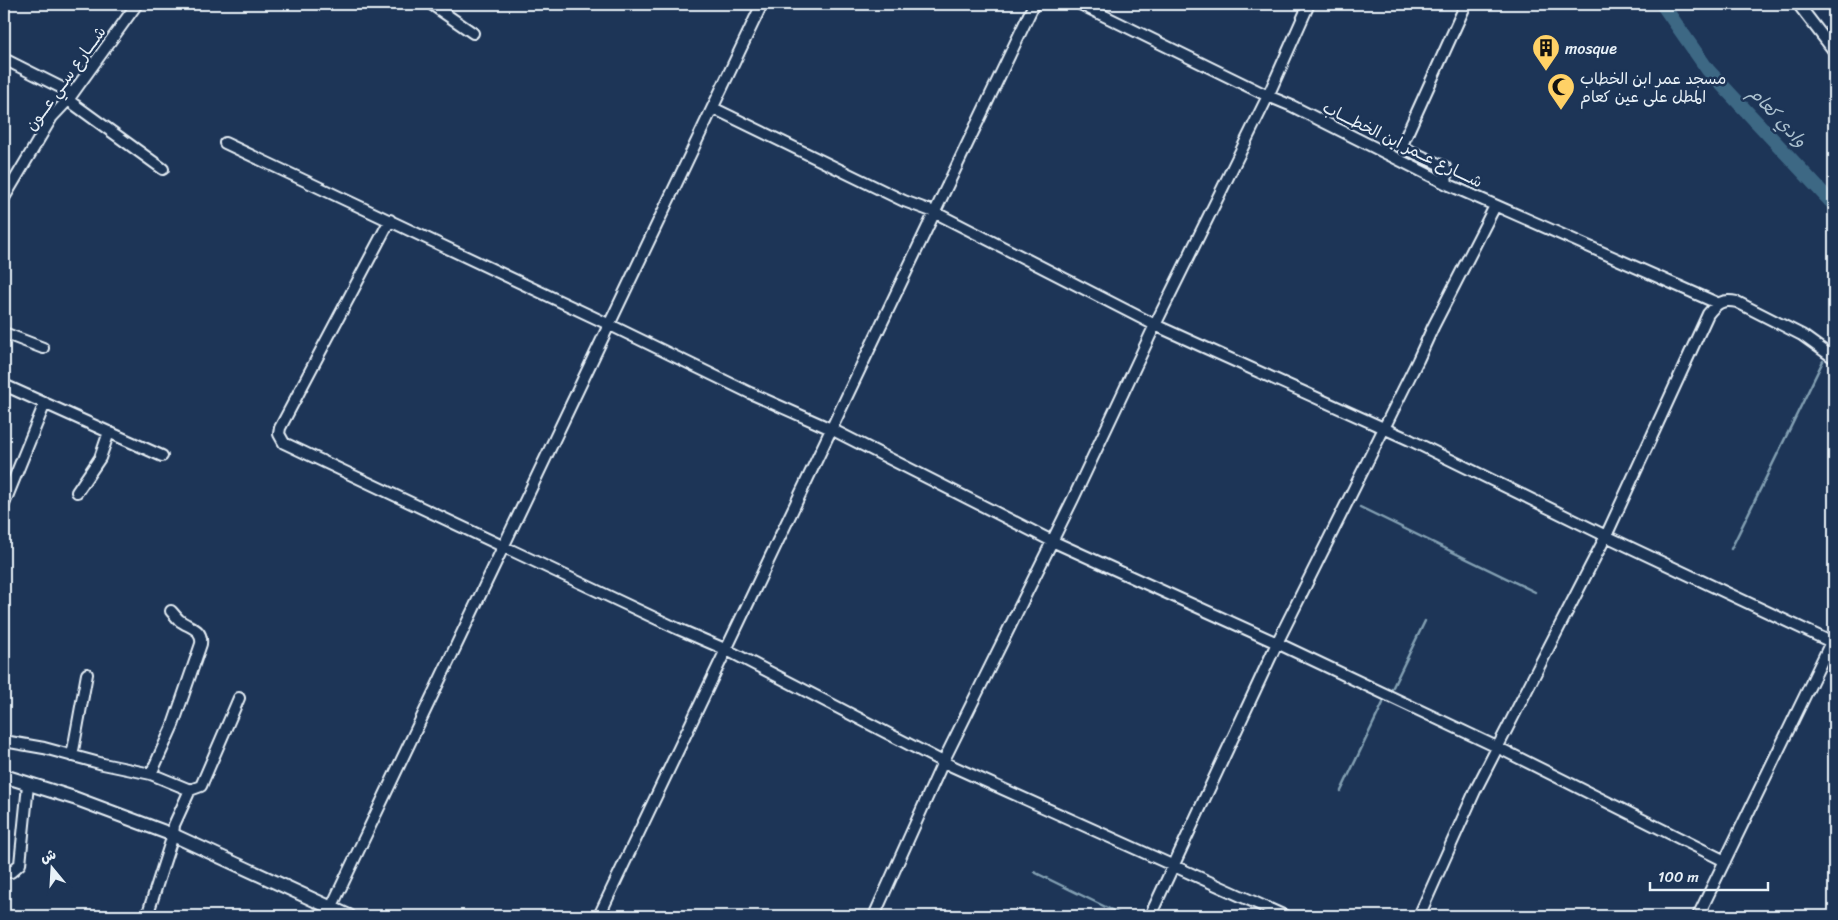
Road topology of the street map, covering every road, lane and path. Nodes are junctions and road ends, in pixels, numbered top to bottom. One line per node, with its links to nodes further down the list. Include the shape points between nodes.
1 (137, 4): 12 (street, شــــارع ســي عـــون)
2 (431, 4): 9 (street)
3 (762, 4): 14 (street)
4 (1034, 4): 20 (street)
5 (1080, 4): 13 (street, شــــارع عــمر ابن الخطــــاب)
6 (1309, 4): 13 (street)
7 (1466, 4): 17 (street, via 1402,144 1404,148 1443,166)
8 (1798, 4): 10 (street)
9 (473, 33)
10 (1834, 51)
11 (4, 58): 12 (street)
12 (70, 96): 16 (street); 18 (street, شــــارع ســي عـــون, via 52,117)
13 (1268, 96): 17 (street, شــــارع عــمر ابن الخطــــاب); 24 (street)
14 (713, 108): 20 (street, via 904,201); 23 (street)
15 (225, 143): 21 (street)
16 (163, 169)
17 (1447, 184): 19 (street, شــــارع عــمر ابن الخطــــاب)
18 (4, 198)
19 (1495, 206): 22 (street, شــــارع عــمر ابن الخطــــاب); 31 (street)
20 (934, 212): 24 (street); 30 (street)
21 (390, 220): 23 (street); 38 (street, via 279,434 284,442)
22 (1717, 303): 27 (street, via 1737,302 1802,334); 36 (street, via 1708,314)
23 (608, 324): 30 (street); 38 (street)
24 (1155, 325): 31 (street); 37 (street)
25 (4, 333): 26 (street)
26 (43, 348)
27 (1834, 358)
28 (4, 385): 29 (street)
29 (45, 403): 32 (street); 35 (street)
30 (831, 429): 37 (street); 42 (street)
31 (1384, 429): 36 (street); 41 (street)
32 (109, 432): 33 (street); 34 (street, via 100,458)
33 (162, 456)
34 (77, 492)
35 (4, 504)
36 (1606, 536): 40 (street); 46 (street)
37 (1052, 541): 41 (street); 48 (street)
38 (503, 547): 42 (street); 57 (street)
39 (171, 611): 49 (street, via 202,635 202,644 173,725)
40 (1833, 639): 54 (street)
41 (1277, 643): 46 (street); 55 (street)
42 (727, 650): 48 (street); 60 (street)
43 (87, 674): 47 (street)
44 (239, 698): 52 (street, via 201,786)
45 (4, 741): 47 (street)
46 (1499, 748): 54 (street); 64 (street, via 1475,791)
47 (72, 756): 49 (street)
48 (943, 762): 55 (street); 61 (street)
49 (151, 774): 52 (street)
50 (4, 776): 51 (main road)
51 (28, 785): 53 (main road, via 74,798); 56 (street, via 20,864 11,872)
52 (190, 790): 53 (street, via 174,825)
53 (173, 836): 57 (main road); 58 (street)
54 (1725, 860): 65 (street)
55 (1173, 866): 62 (street); 63 (street)
56 (4, 872)
57 (331, 908): 59 (main road)
58 (147, 916)
59 (349, 916)
60 (599, 916)
61 (874, 916)
62 (1150, 916)
63 (1285, 916)
64 (1419, 916)
65 (1698, 916)

